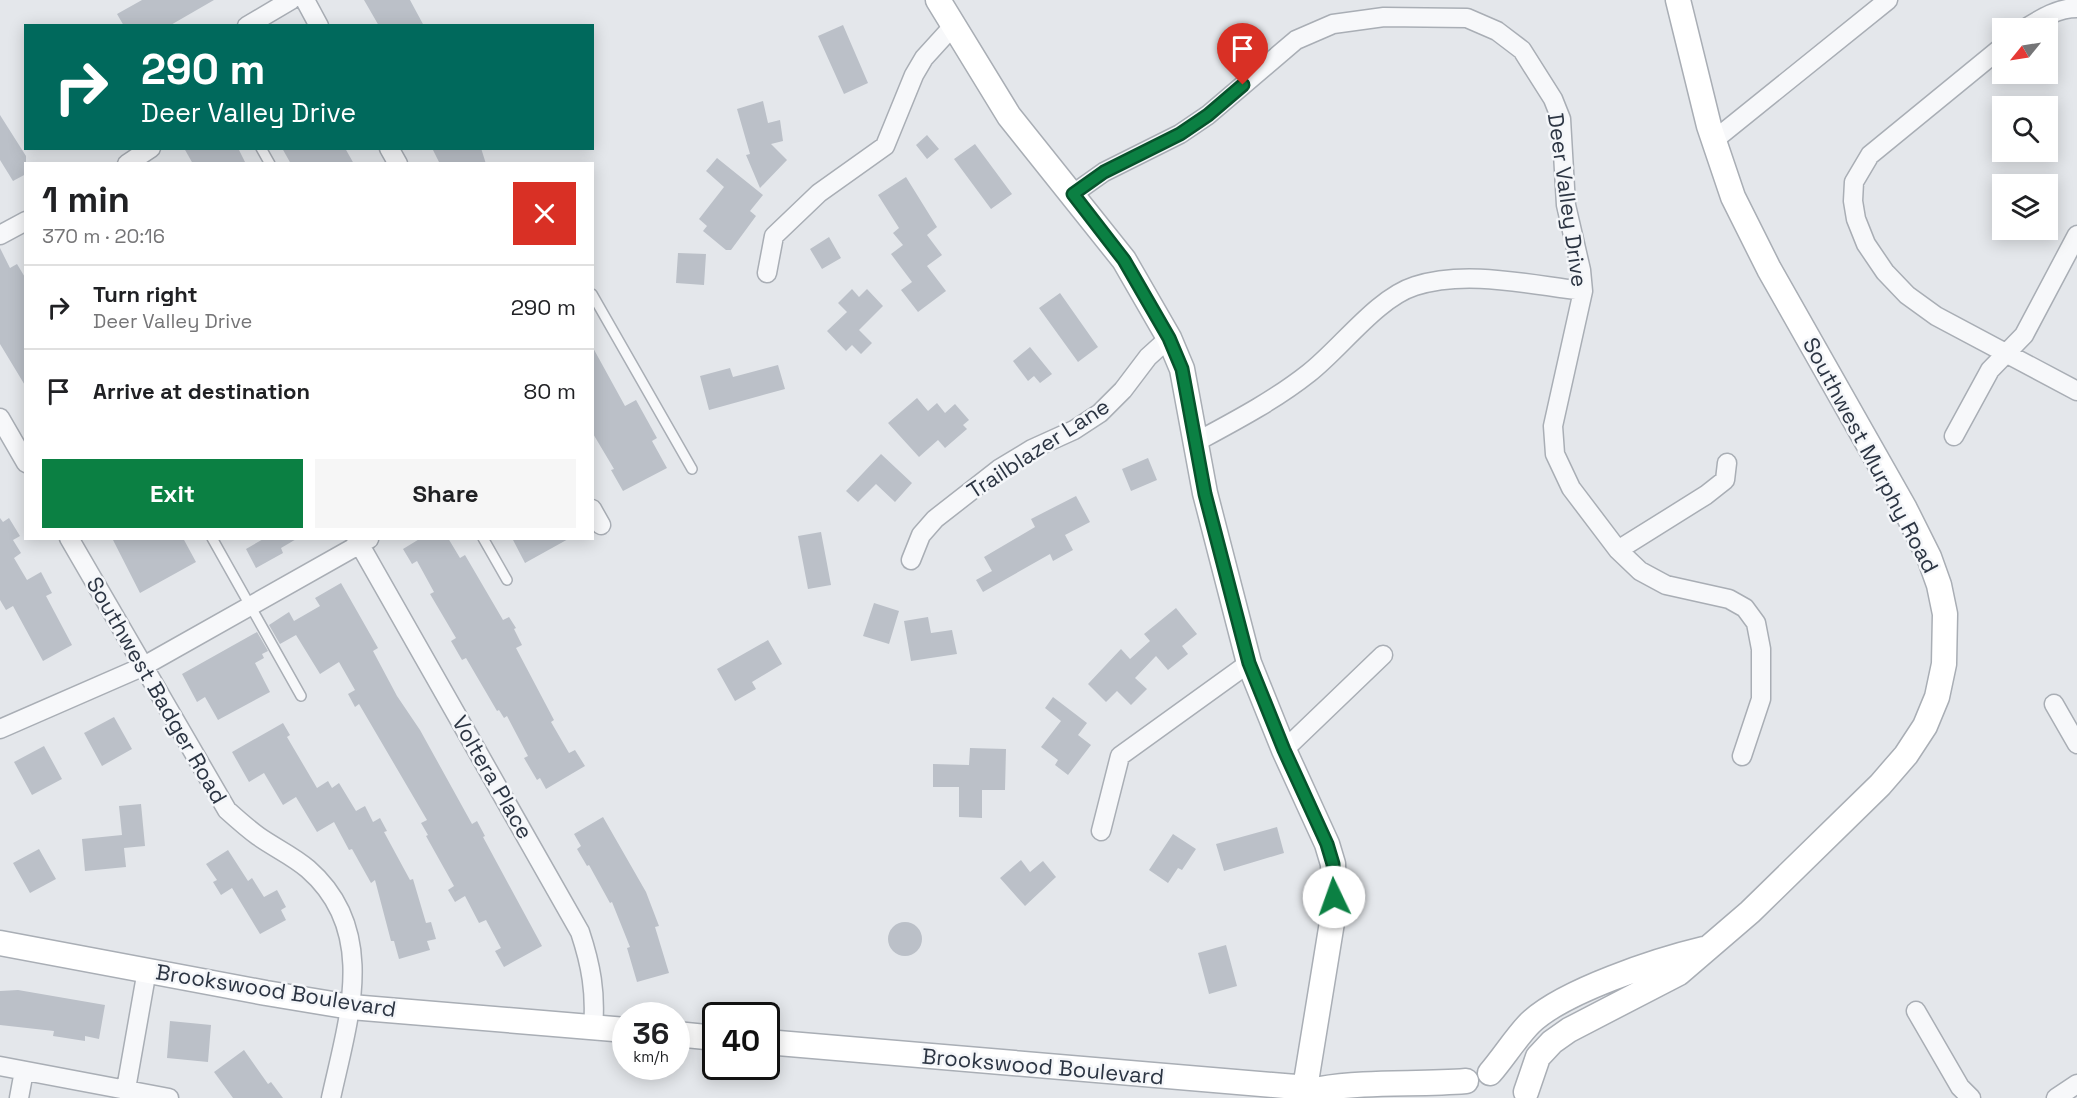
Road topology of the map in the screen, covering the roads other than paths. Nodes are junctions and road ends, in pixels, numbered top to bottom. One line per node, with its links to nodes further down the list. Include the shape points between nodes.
1 (291, 0): 8 (street)
2 (305, 0): 9 (street)
3 (938, 0): 10 (main road)
4 (1678, 0): 12 (main road, Southwest Murphy Road)
5 (1888, 0): 12 (street)
6 (2077, 8): 7 (street)
7 (2045, 18)
8 (250, 24)
9 (318, 24)
10 (954, 25): 13 (main road, via 1009,116); 17 (street, via 924,58 885,146 819,193 774,236)
11 (1992, 55): 21 (street, via 1870,155 1854,182 1853,201 1866,244 1907,296 1936,316)
12 (1713, 141): 48 (main road, Southwest Murphy Road, via 1733,197 1756,244 1929,557 1945,614 1946,641 1936,697 1925,726 1906,756 1750,912)
13 (1073, 194): 18 (street, Deer Valley Drive, via 1104,172 1180,134 1208,115 1296,40 1333,24 1384,17 1467,18 1497,31 1522,50 1561,119 1566,205); 20 (main road, via 1124,260)
14 (24, 221): 15 (street)
15 (0, 235)
16 (2077, 235): 21 (street, via 2024,335)
17 (767, 273)
18 (1583, 291): 25 (street, via 1477,280 1415,286 1380,306 1308,374); 33 (street, Deer Valley Drive, via 1553,426 1556,454 1570,488)
19 (594, 298): 28 (lane)
20 (1169, 338): 25 (main road, via 1182,369); 34 (street, Trailblazer Lane, via 1100,413 999,469 935,519 921,535)
21 (2007, 352): 22 (street); 24 (street, via 1990,370)
22 (2077, 392)
23 (0, 418): 26 (street)
24 (1954, 436)
25 (1196, 442): 38 (main road, via 1218,550)
26 (24, 460)
27 (1727, 463): 33 (street, via 1725,480)
28 (692, 469)
29 (70, 540): 39 (street, Southwest Badger Road)
30 (213, 540): 36 (lane)
31 (361, 540): 36 (street); 52 (street, Voltera Place, via 580,932 592,968 596,1000)
32 (484, 540): 35 (lane)
33 (1618, 550): 45 (street, Deer Valley Drive, via 1640,571 1666,585 1729,598 1745,608 1756,623 1761,650 1761,699)
34 (911, 560)
35 (507, 580)
36 (251, 606): 39 (street); 40 (lane)
37 (1383, 655): 44 (street)
38 (1249, 663): 44 (main road); 46 (street, via 1120,756)
39 (142, 668): 42 (street); 50 (street, Southwest Badger Road, via 227,810 309,870 330,893 351,940)
40 (301, 696)
41 (2055, 704): 43 (street)
42 (0, 729)
43 (2077, 744)
44 (1284, 750): 60 (main road, via 1327,844 1335,885)
45 (1742, 756)
46 (1101, 831)
47 (0, 943): 49 (main road, Brookswood Boulevard)
48 (1706, 948): 57 (main road, Southwest Murphy Road, via 1672,957 1552,1006 1529,1024); 62 (main road, Southwest Murphy Road, via 1679,973 1552,1042 1538,1057)
49 (147, 970): 50 (main road, Brookswood Boulevard); 59 (street)
50 (351, 1006): 52 (main road, Brookswood Boulevard); 65 (street, Southwest Badger Road)
51 (1916, 1011): 67 (street, via 1960,1087)
52 (593, 1027): 53 (main road, Brookswood Boulevard)
53 (612, 1029)
54 (780, 1043): 60 (main road, Brookswood Boulevard)
55 (0, 1066): 56 (street)
56 (24, 1071): 59 (street); 63 (street)
57 (1490, 1073): 61 (main road, Brookswood Boulevard); 62 (main road, via 1506,1076)
58 (2077, 1084): 68 (street)
59 (126, 1089): 64 (street)
60 (1312, 1089): 61 (main road, Brookswood Boulevard, via 1354,1083); 66 (main road, Brookswood Boulevard)
61 (1458, 1089)
62 (1528, 1095)
63 (19, 1098)
64 (169, 1098)
65 (331, 1098)
66 (1346, 1098)
67 (1971, 1098)
68 (2056, 1098)

